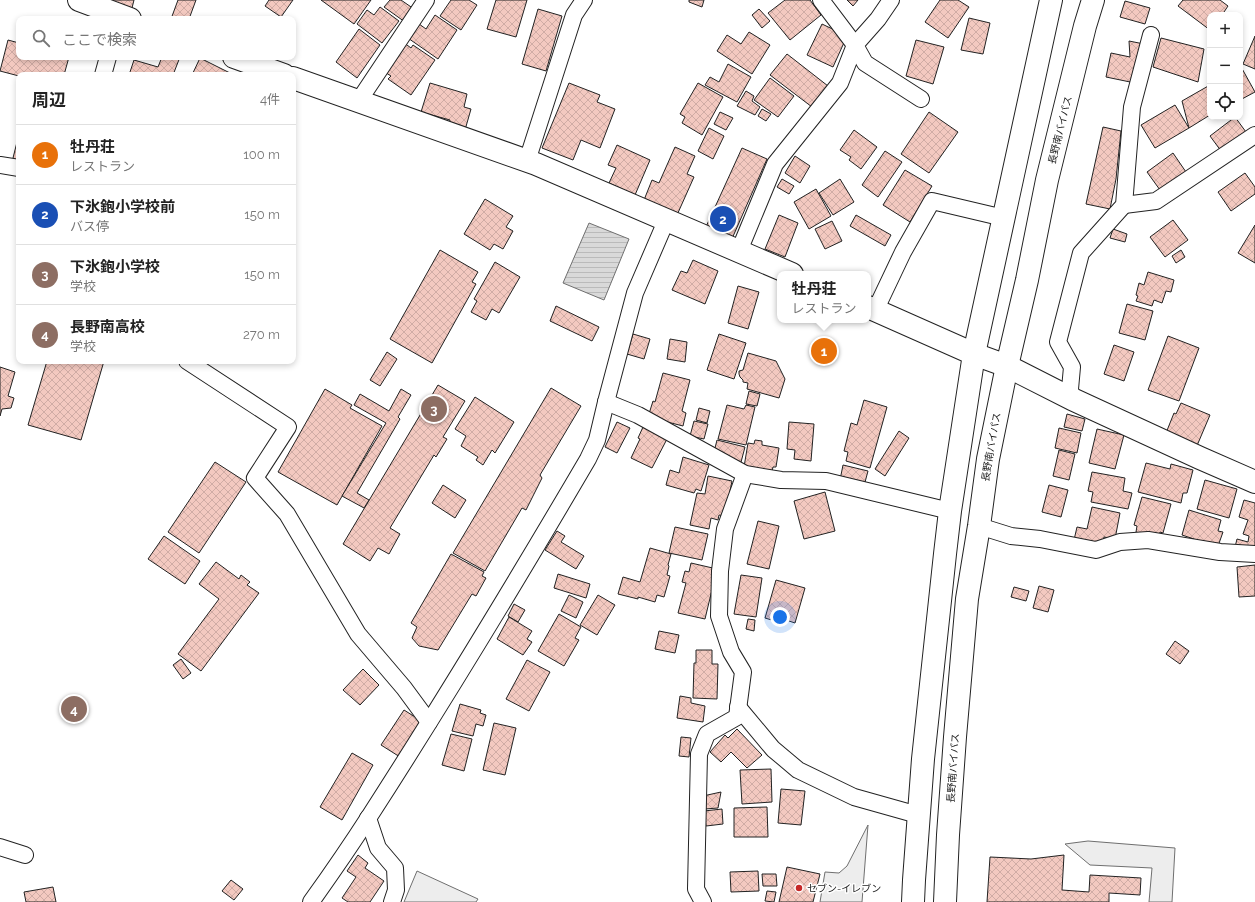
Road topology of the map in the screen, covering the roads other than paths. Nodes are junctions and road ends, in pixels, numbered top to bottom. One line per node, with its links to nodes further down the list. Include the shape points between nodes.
1 (81, 0): 8 (main road)
2 (426, 0): 17 (street)
3 (583, 0): 19 (street, via 574,15)
4 (821, 0): 10 (street)
5 (891, 0): 10 (street)
6 (1051, 0): 23 (main road)
7 (1093, 0): 30 (main road, 長野南バイパス, via 1047,180)
8 (118, 16)
9 (1151, 35): 22 (street, via 1132,107)
10 (855, 45): 16 (street, via 865,63); 25 (street, via 840,83 775,164)
11 (107, 60): 13 (street)
12 (242, 60): 14 (main road)
13 (104, 72)
14 (276, 72)
15 (296, 79): 17 (main road)
16 (921, 99)
17 (358, 102): 19 (main road)
18 (1255, 135): 22 (street, via 1156,201)
19 (527, 161): 24 (main road)
20 (0, 165): 21 (street)
21 (16, 168)
22 (1124, 205): 31 (street, via 1081,253 1058,342 1072,367)
23 (1004, 218): 27 (street, via 932,201); 28 (main road)
24 (666, 220): 25 (main road); 32 (street, via 635,293)
25 (739, 251): 26 (main road)
26 (785, 271)
27 (872, 309): 28 (main road)
28 (974, 354): 30 (main road); 35 (main road)
29 (192, 364): 39 (street, via 288,428 255,478 287,514 358,634)
30 (1007, 366): 31 (main road); 36 (main road, 長野南バイパス, via 988,459)
31 (1072, 399): 34 (main road)
32 (606, 402): 33 (street, via 638,415); 39 (street, via 597,440 588,460)
33 (745, 474): 35 (street, via 781,480 826,481); 38 (street, via 725,529 720,571 719,616 731,652 743,672)
34 (1255, 482)
35 (950, 511): 40 (main road)
36 (979, 526): 37 (street, via 1010,536 1096,550 1120,542 1148,540 1220,552); 48 (main road, 長野南バイパス, via 967,598)
37 (1255, 554)
38 (738, 707): 40 (street, via 773,749 798,770 854,797); 46 (street, via 737,717 706,734 699,754 696,889)
39 (429, 722): 41 (street)
40 (918, 815): 47 (main road)
41 (368, 818): 44 (street); 45 (street, via 378,848 395,868 396,890)
42 (0, 847): 43 (street)
43 (26, 855)
44 (311, 902)
45 (392, 902)
46 (703, 902)
47 (913, 902)
48 (945, 902)

